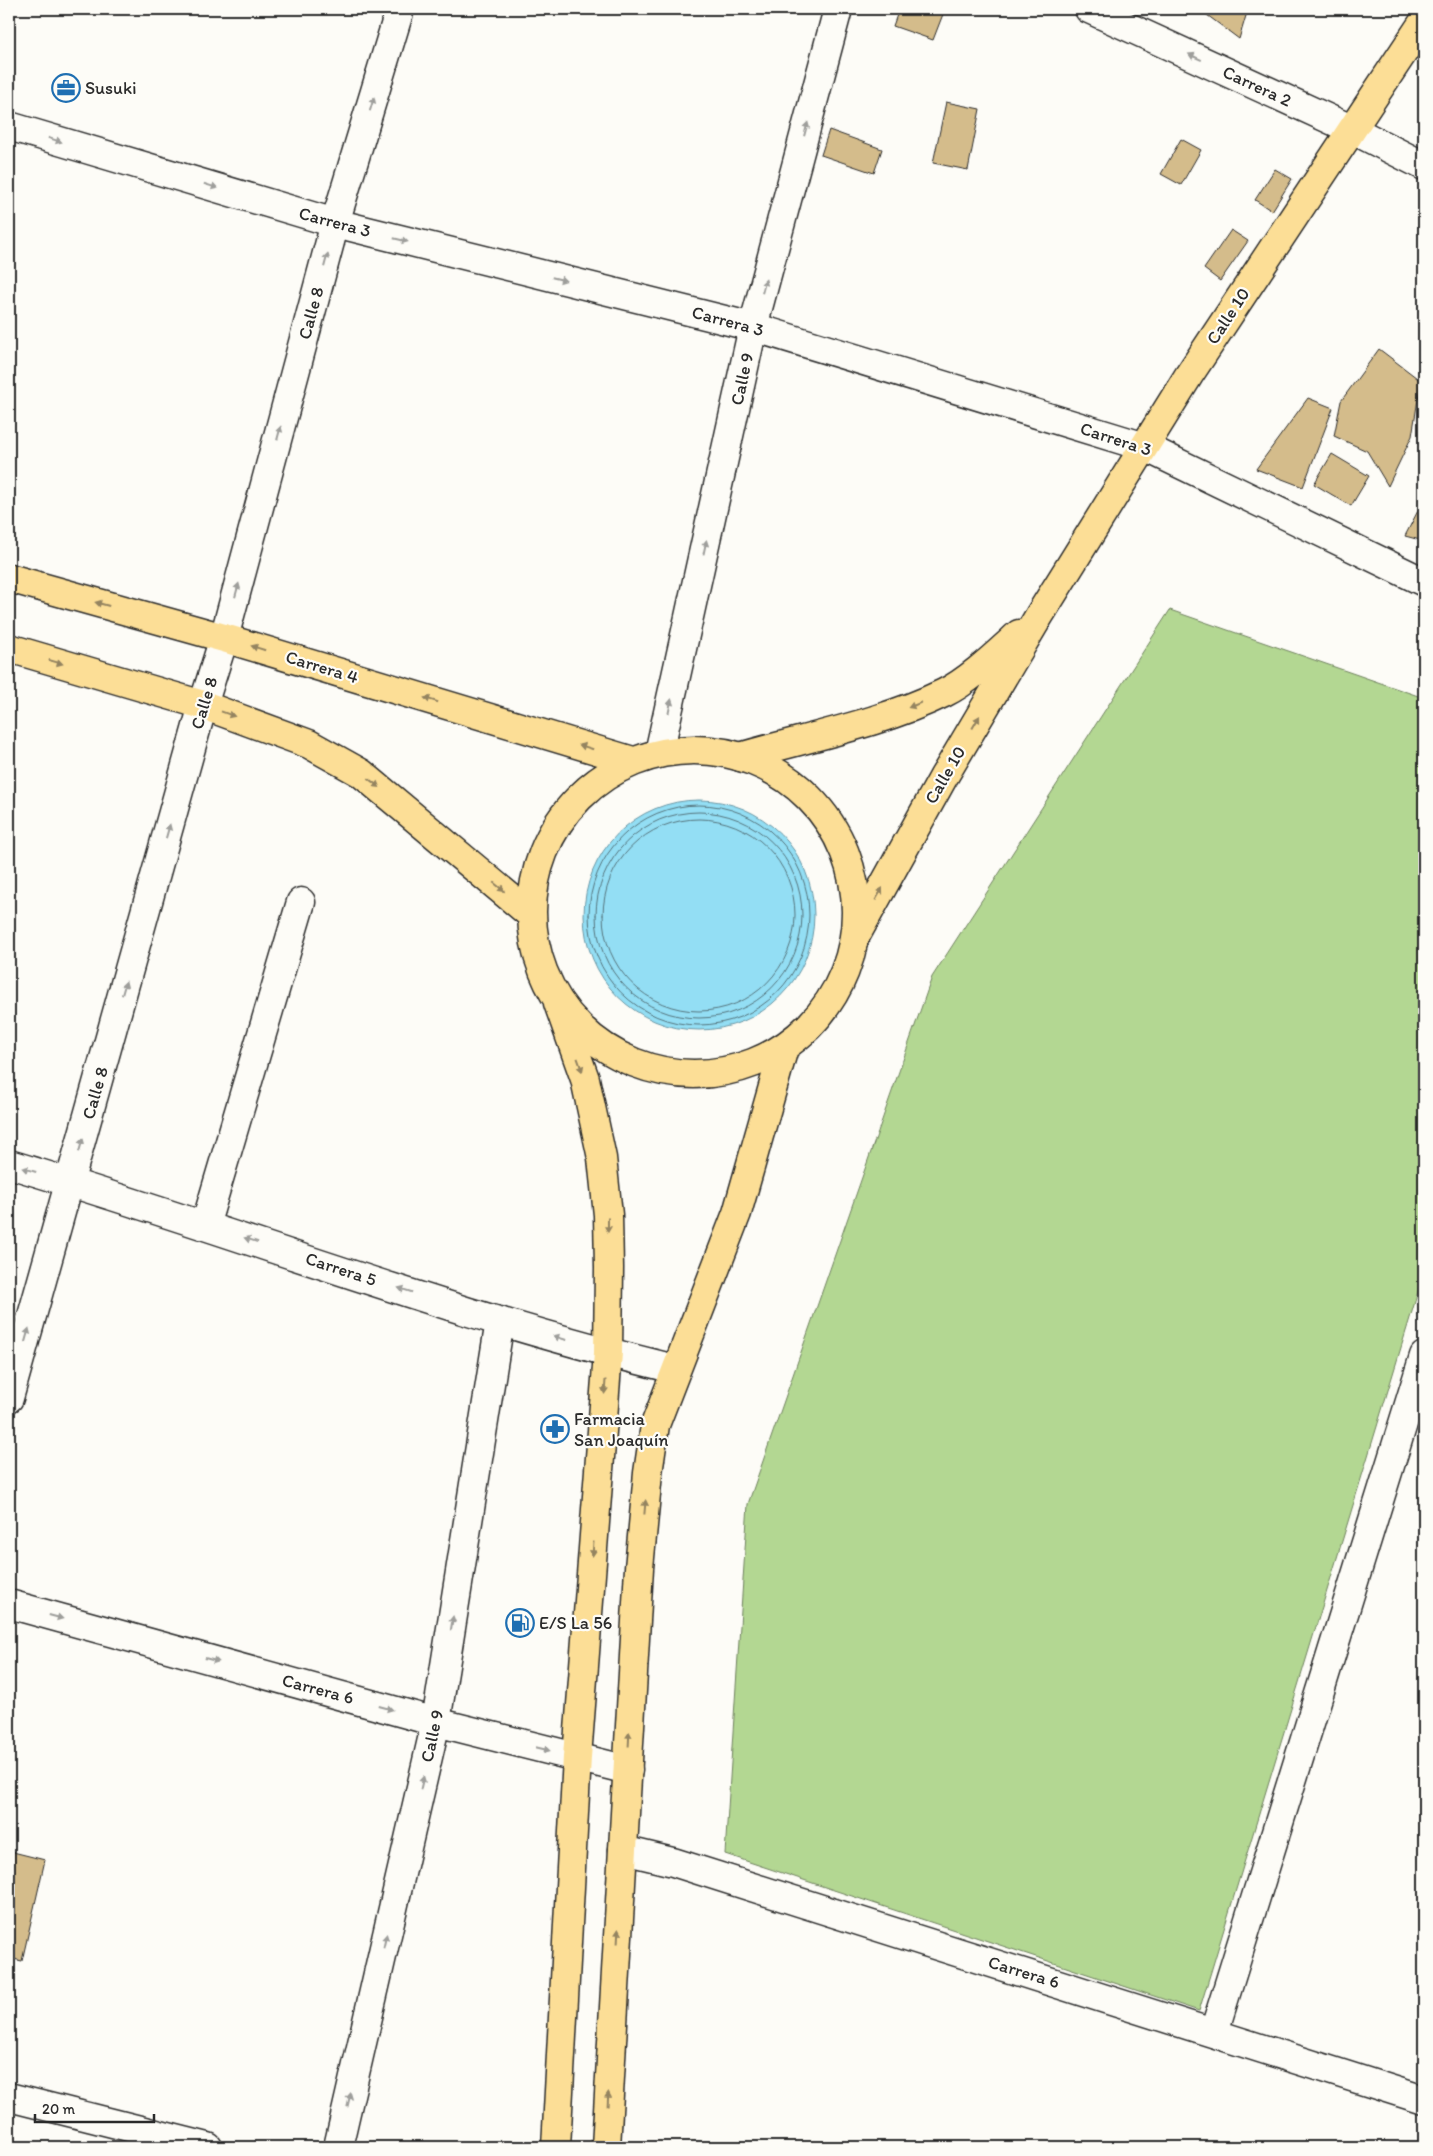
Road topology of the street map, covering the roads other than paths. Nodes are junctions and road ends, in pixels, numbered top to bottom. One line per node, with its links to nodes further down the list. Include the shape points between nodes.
1 (400, 9): 8 (street, Calle 8, one-way to 1)
2 (838, 9): 9 (street, Calle 9, one-way to 2)
3 (1089, 9): 6 (street, Carrera 2, one-way to 3)
4 (1424, 21): 6 (main road, Calle 10)
5 (9, 126): 8 (street, Carrera 3, one-way to 8)
6 (1351, 129): 7 (street, Carrera 2); 10 (main road, Calle 10)
7 (1424, 166)
8 (335, 223): 9 (street, Carrera 3, one-way to 9); 14 (street, Calle 8, one-way to 8)
9 (753, 327): 10 (street, Carrera 3); 17 (street, Calle 9, one-way to 9)
10 (1145, 447): 12 (street, Carrera 3); 13 (main road, Calle 10)
11 (9, 578): 14 (main road, Carrera 4, one-way to 11)
12 (1424, 582)
13 (1039, 616): 18 (main road, Calle 10, one-way to 18, via 946,692 873,721); 22 (main road, Calle 10, one-way to 13, via 943,778)
14 (224, 638): 16 (street, Calle 8); 19 (main road, Carrera 4, one-way to 14)
15 (9, 648): 16 (main road, one-way to 16)
16 (203, 705): 21 (main road, one-way to 21, via 308,744 361,772); 26 (street, Calle 8, one-way to 16)
17 (659, 753): 18 (main road, via 713,751); 19 (main road)
18 (740, 757): 22 (main road, via 782,776 818,807 842,846 856,890)
19 (633, 761): 21 (main road, via 590,786 558,822 537,865)
20 (301, 902): 27 (street)
21 (530, 914): 23 (main road, via 538,961)
22 (855, 937): 24 (main road, via 842,980 818,1019)
23 (558, 1003): 24 (main road, via 593,1040 637,1065 687,1075 738,1069); 29 (main road, one-way to 29, via 585,1079 602,1158 608,1215)
24 (784, 1048): 31 (main road, via 738,1213)
25 (9, 1164): 26 (street, Carrera 5, one-way to 25)
26 (70, 1182): 27 (street, Carrera 5); 32 (street, Calle 8, one-way to 26)
27 (205, 1226): 28 (street, Carrera 5, one-way to 27)
28 (500, 1320): 29 (street, Carrera 5, one-way to 28); 34 (street, Calle 9, one-way to 28)
29 (608, 1353): 31 (street, Carrera 5); 35 (main road, one-way to 35)
30 (1424, 1356): 38 (street)
31 (675, 1369): 36 (main road, one-way to 31, via 639,1568 648,1473 655,1425)
32 (9, 1398)
33 (9, 1604): 34 (street, Carrera 6, one-way to 34)
34 (436, 1722): 35 (street, Carrera 6, one-way to 35); 42 (street, Calle 9, one-way to 34)
35 (577, 1757): 36 (street, Carrera 6); 43 (main road)
36 (628, 1770): 37 (main road)
37 (623, 1850): 38 (street, Carrera 6, via 682,1865); 44 (main road, one-way to 37)
38 (1214, 2032): 40 (street, Carrera 6)
39 (9, 2097): 41 (street)
40 (1424, 2100)
41 (208, 2147)
42 (338, 2147)
43 (556, 2147)
44 (606, 2147)

